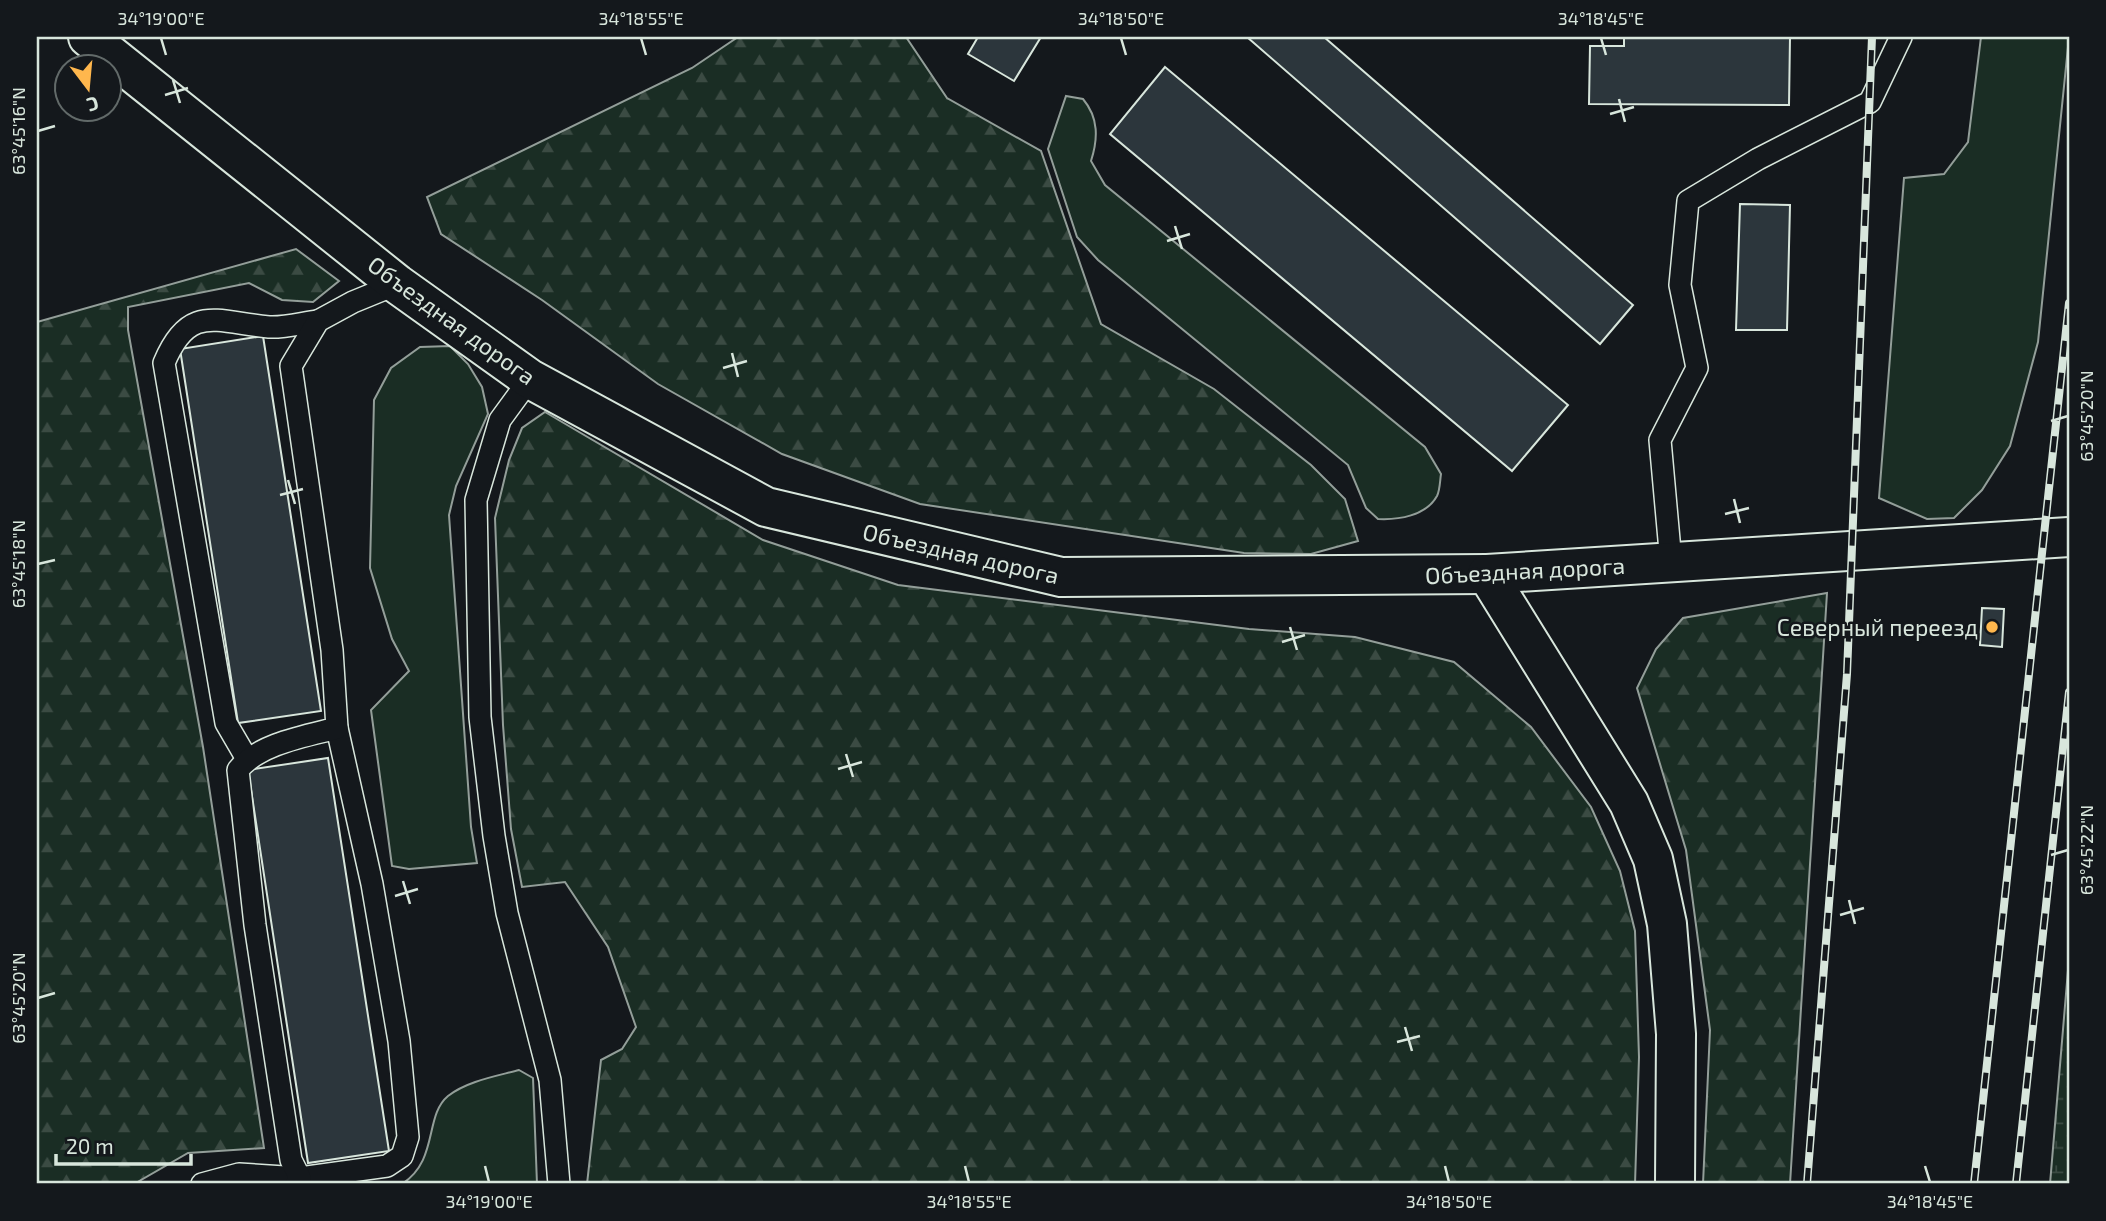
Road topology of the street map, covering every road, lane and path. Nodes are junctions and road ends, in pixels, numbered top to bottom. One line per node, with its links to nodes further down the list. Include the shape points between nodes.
1 (89, 37): 3 (street, Объездная дорога)
2 (1902, 37): 7 (lane, via 1870,102 1688,201 1681,285 1697,368 1660,440)
3 (397, 284): 4 (lane); 5 (street, Объездная дорога)
4 (318, 321): 9 (lane, via 291,366 332,650); 10 (lane, via 271,328 226,320 191,323 174,340 164,363 226,723)
5 (530, 379): 8 (street, Объездная дорога, via 766,507 1061,577); 13 (lane, via 500,420 476,500 480,717 507,913 550,1080)
6 (2069, 537): 7 (street, Объездная дорога)
7 (1671, 562): 8 (street, Объездная дорога)
8 (1487, 575): 14 (street, via 1629,803 1653,859 1667,923 1676,1034)
9 (337, 728): 10 (lane); 11 (lane, via 381,936 399,1041 408,1137 402,1156 387,1166)
10 (247, 759): 11 (lane, via 238,770 256,925 291,1160)
11 (298, 1181): 12 (lane, via 239,1174)
12 (202, 1184)
13 (559, 1184)
14 (1675, 1184)

